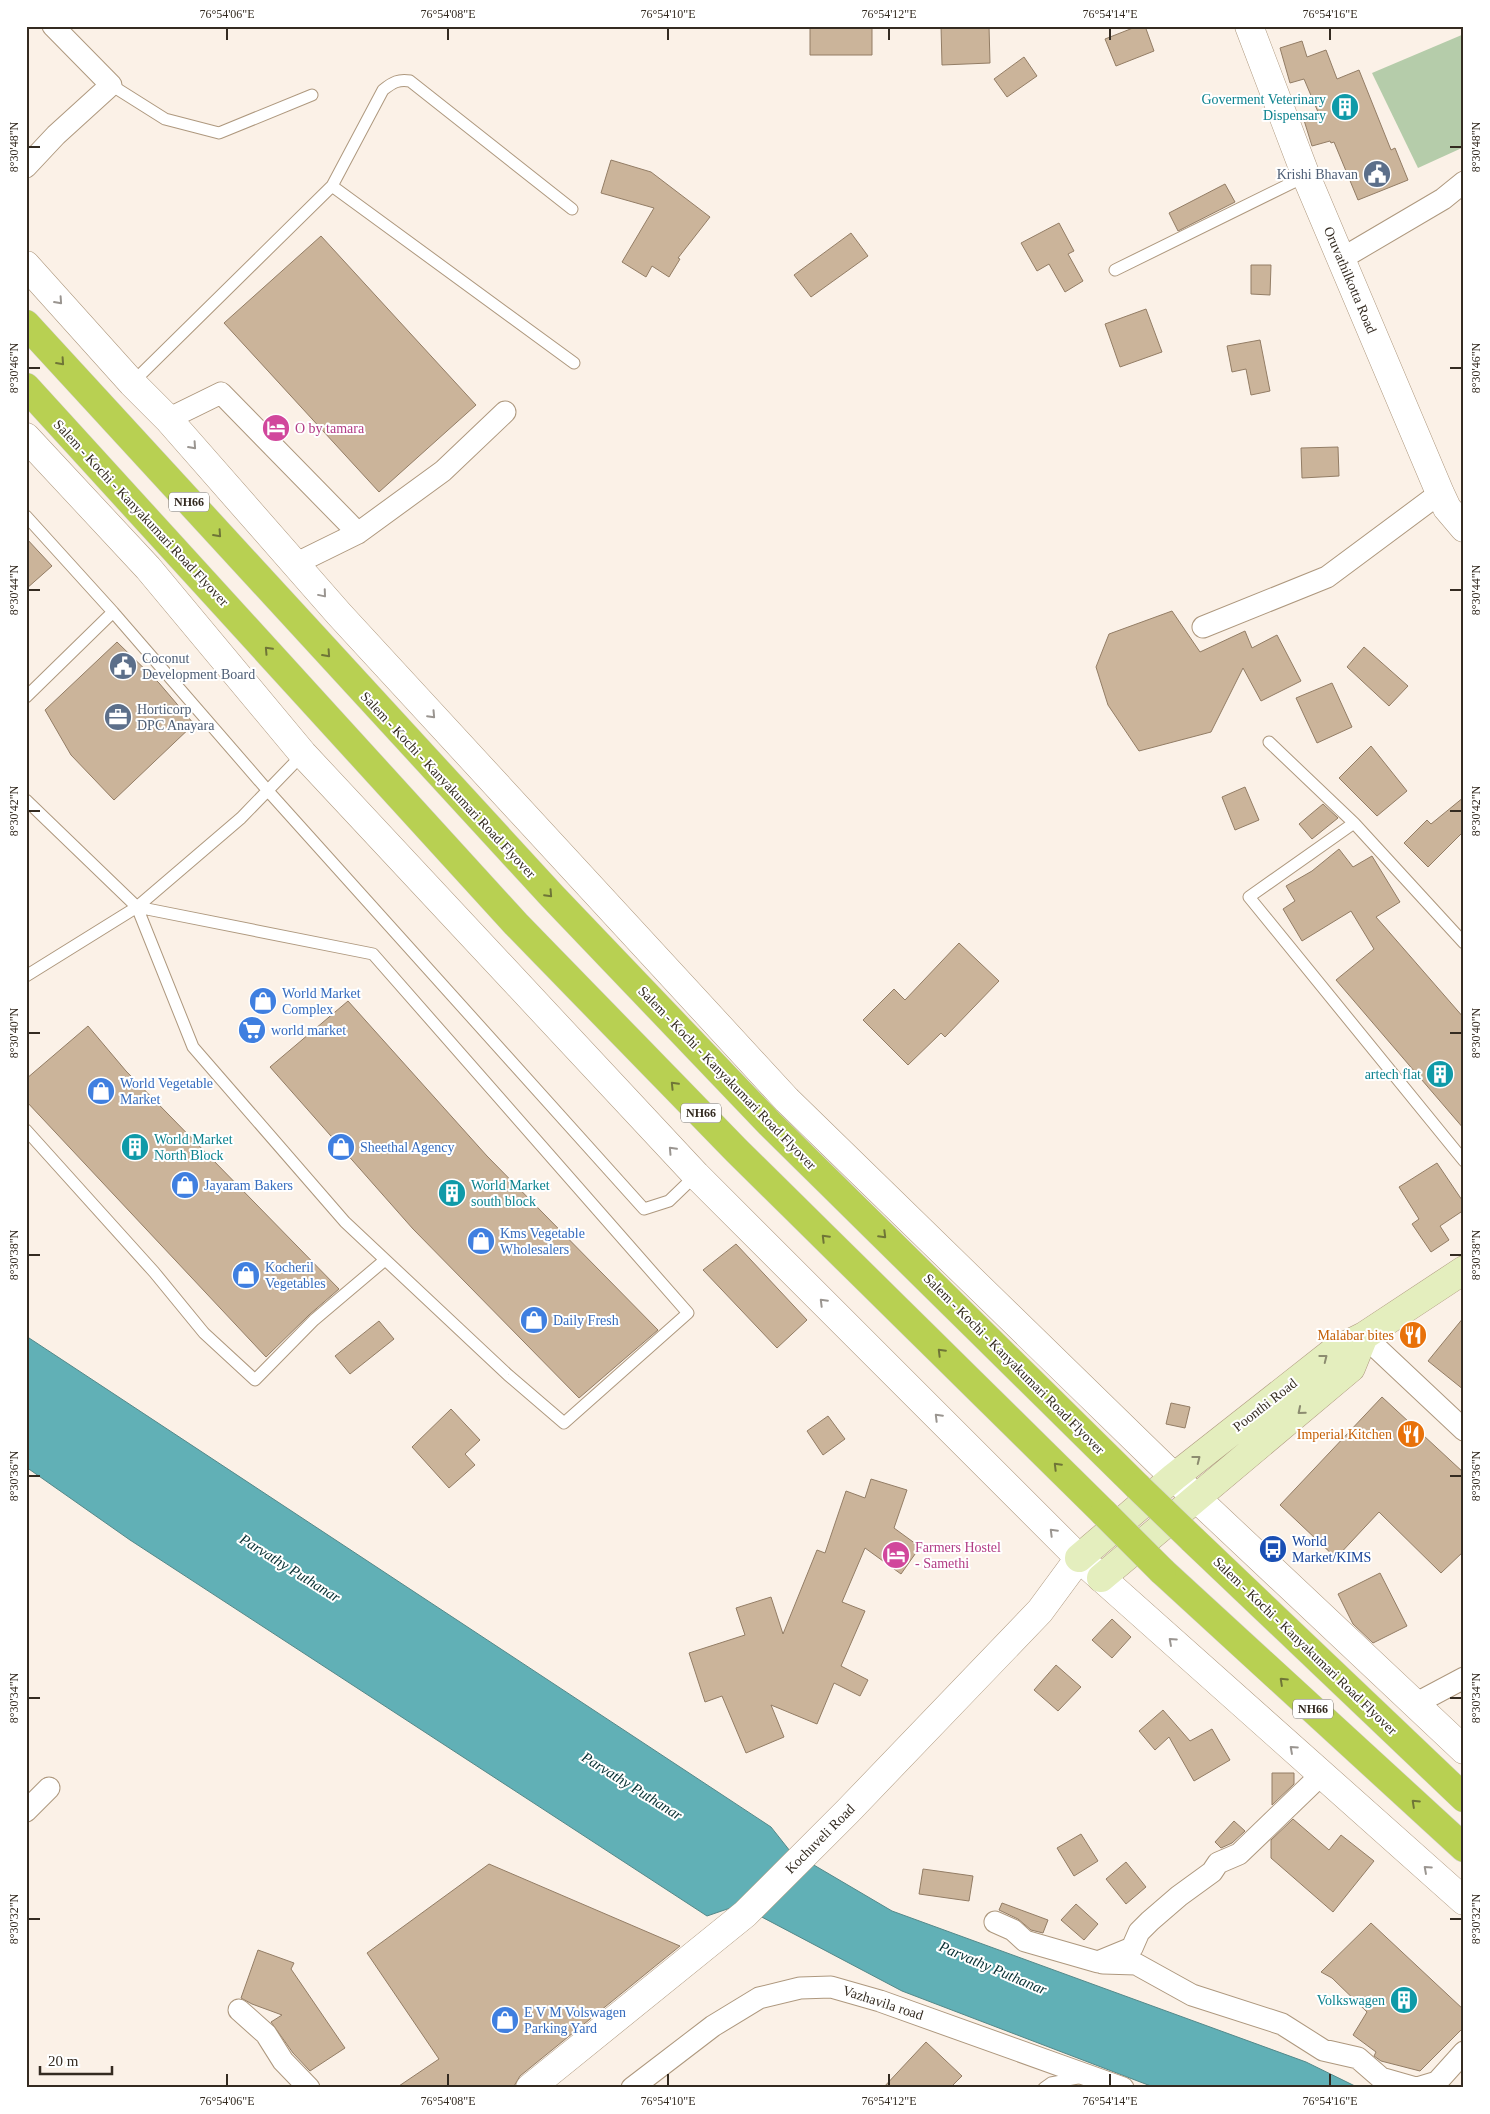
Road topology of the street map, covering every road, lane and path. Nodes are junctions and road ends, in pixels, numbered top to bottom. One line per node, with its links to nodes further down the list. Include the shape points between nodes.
1 (53, 26): 3 (street)
2 (1249, 26): 6 (street, Oruvathilkotta Road)
3 (111, 85): 4 (lane, via 165,119 219,133); 5 (street, via 56,135)
4 (312, 96)
5 (26, 168)
6 (1306, 176): 10 (street, Oruvathilkotta Road); 12 (lane)
7 (1464, 182): 10 (street, via 1443,199)
8 (332, 186): 9 (lane, via 384,90 402,79 420,88); 14 (lane); 15 (lane)
9 (572, 209)
10 (1341, 259): 20 (street, Oruvathilkotta Road)
11 (26, 265): 15 (street, one-way to 15)
12 (1115, 270)
13 (26, 324): 53 (highway, Salem - Kochi - Kanyakumari Road Flyover / NH66, one-way to 53, bridge, via 566,912 770,1124 1138,1487)
14 (574, 363)
15 (132, 383): 18 (street)
16 (26, 388): 55 (highway, Salem - Kochi - Kanyakumari Road Flyover / NH66, one-way to 16, bridge, via 1162,1571 737,1151 516,924)
17 (505, 412): 23 (street, via 443,471)
18 (168, 418): 23 (street, via 221,393); 24 (street, one-way to 24)
19 (26, 437): 29 (street, via 148,568)
20 (1440, 493): 22 (street, Oruvathilkotta Road, via 1447,508); 26 (street, via 1327,577)
21 (26, 516): 25 (lane)
22 (1464, 528)
23 (358, 533): 24 (street)
24 (296, 563): 43 (street, one-way to 43, via 339,614 787,1100)
25 (113, 612): 27 (lane); 30 (lane)
26 (1203, 627)
27 (26, 697)
28 (1269, 742): 32 (lane)
29 (303, 754): 30 (lane); 38 (street, one-way to 29)
30 (269, 792): 33 (lane); 38 (lane, via 644,1208 669,1201)
31 (26, 800): 33 (lane)
32 (1354, 823): 34 (lane); 37 (lane, via 1249,898)
33 (136, 907): 35 (lane); 39 (lane, via 193,1047 344,1222); 39 (lane, via 373,954 688,1313 564,1424)
34 (1464, 943)
35 (26, 976)
36 (26, 1130): 39 (lane, via 204,1332 255,1380 314,1320)
37 (1464, 1161)
38 (696, 1175): 45 (street, one-way to 38)
39 (386, 1260)
40 (1464, 1270): 41 (main road, Poonthi Road)
41 (1364, 1336): 42 (street); 43 (main road, Poonthi Road, one-way to 41, via 1334,1350); 44 (main road, one-way to 44, via 1351,1368)
42 (1464, 1430)
43 (1174, 1477): 44 (street); 45 (main road, Poonthi Road)
44 (1196, 1498): 46 (main road); 49 (street)
45 (1079, 1558): 46 (street); 47 (street, Kochuveli Road)
46 (1101, 1578): 47 (street); 51 (street, one-way to 46)
47 (1040, 1611): 63 (street, Kochuveli Road, via 745,1914)
48 (1464, 1678): 49 (street)
49 (1415, 1704): 50 (street)
50 (1464, 1750)
51 (1322, 1774): 56 (street, one-way to 51); 58 (street, via 1239,1854 1218,1862 1212,1872 1150,1921 1139,1932 1132,1948)
52 (49, 1788): 54 (street)
53 (1464, 1798)
54 (26, 1811)
55 (1464, 1848)
56 (1464, 1901)
57 (995, 1922): 58 (street, via 1013,1930 1025,1941)
58 (1098, 1962): 67 (street, via 1136,1964 1192,1995 1282,2024 1323,2050 1358,2058 1381,2078)
59 (238, 2010): 62 (street, via 266,2034 283,2061)
60 (1464, 2052): 67 (street, via 1437,2082)
61 (1089, 2076): 64 (street, Vazhavila road, via 880,2000 852,1991 823,1987 800,1988 759,1998 713,2026); 65 (lane, via 1051,2083); 66 (street, Vazhavila road)
62 (309, 2088)
63 (530, 2088)
64 (632, 2088)
65 (1044, 2088)
66 (1123, 2088)
67 (1416, 2088)

